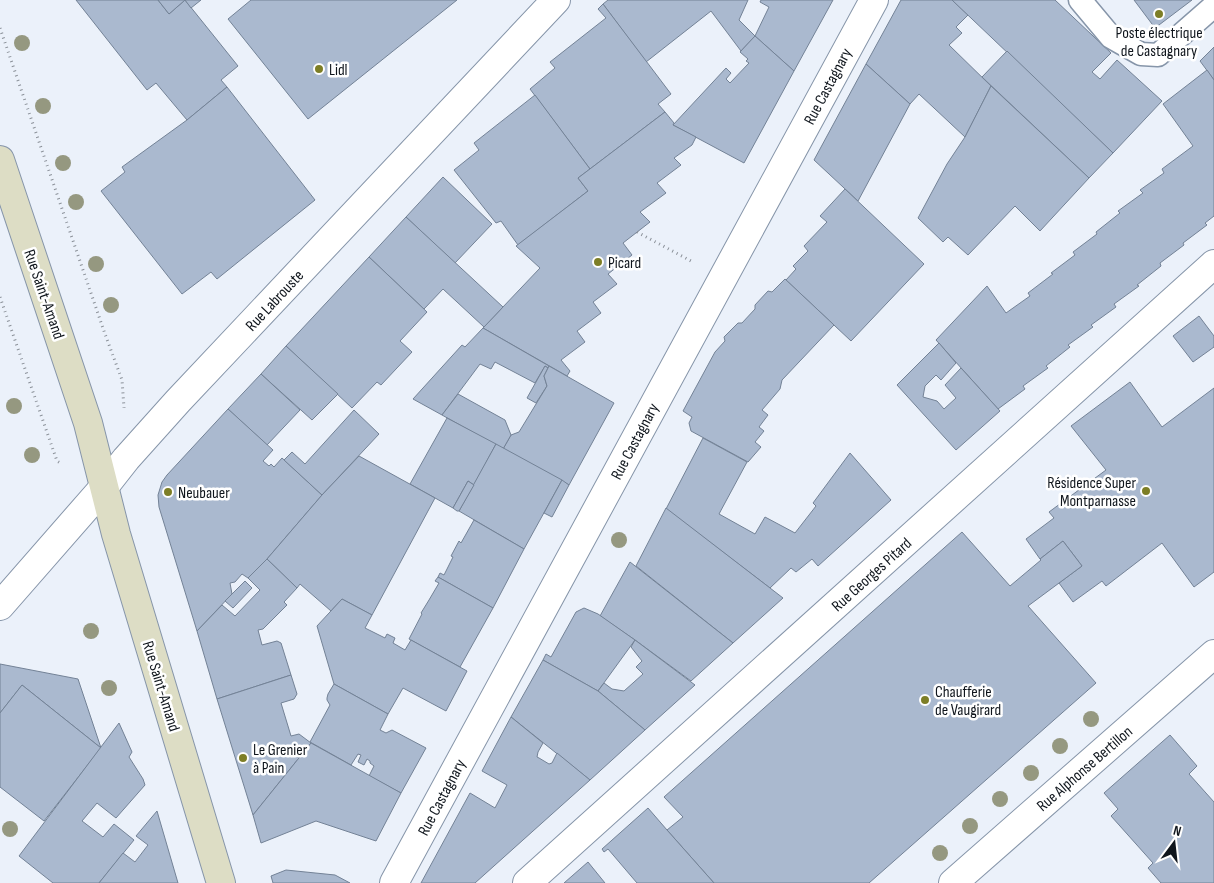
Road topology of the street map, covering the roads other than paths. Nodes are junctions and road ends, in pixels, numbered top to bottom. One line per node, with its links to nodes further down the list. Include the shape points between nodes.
1 (556, 0): 7 (street, Rue Labrouste, via 178,401)
2 (874, 0): 11 (street, Rue Castagnary)
3 (1080, 0): 4 (lane, via 1111,37 1141,54 1158,55)
4 (1214, 6)
5 (0, 160): 7 (street, Rue Saint-Amand, via 88,423)
6 (1214, 264): 12 (street, Rue Georges Pitard)
7 (104, 488): 8 (street, Rue Labrouste); 10 (street, Rue Saint-Amand)
8 (0, 606)
9 (1214, 654): 13 (street, Rue Alphonse Bertillon)
10 (221, 883)
11 (394, 883)
12 (528, 883)
13 (954, 883)

